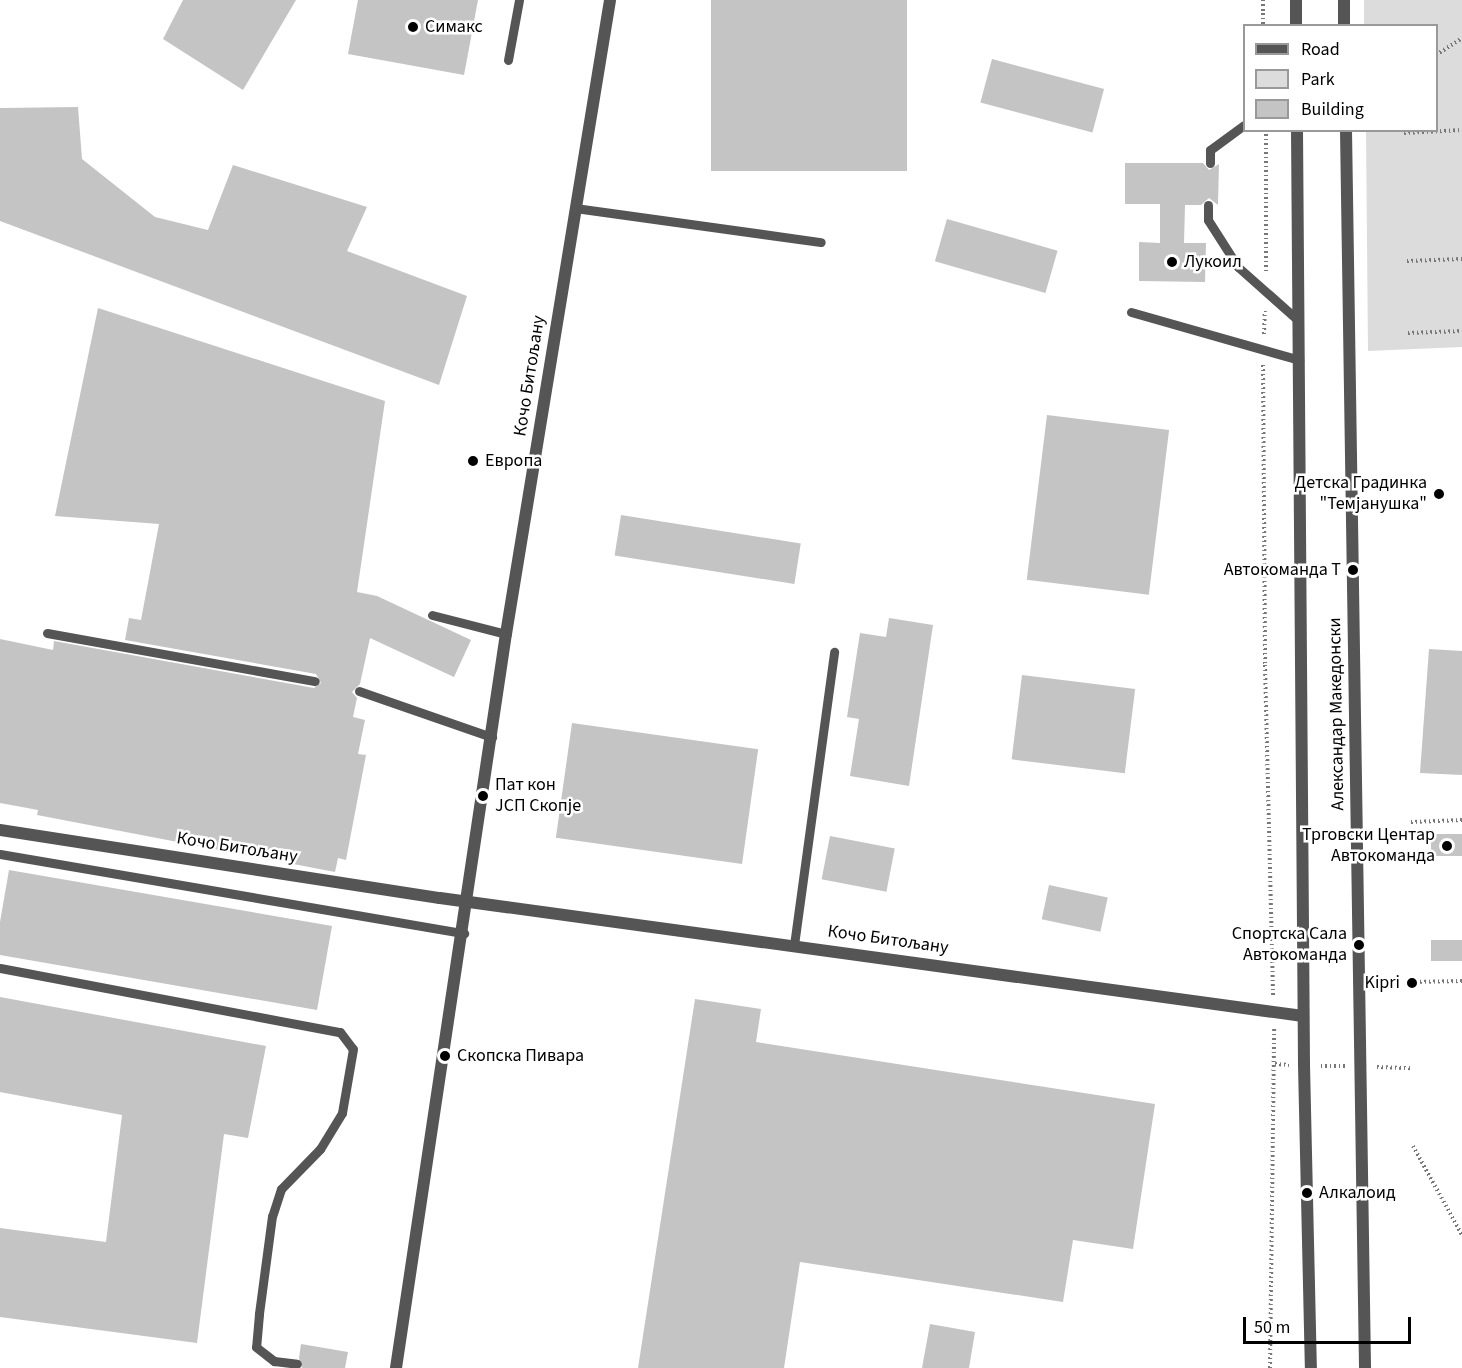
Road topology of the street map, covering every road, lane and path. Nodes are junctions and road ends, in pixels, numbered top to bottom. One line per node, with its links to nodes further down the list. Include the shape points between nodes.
1 (519, 0): 11 (lane)
2 (610, 0): 22 (street, Кочо Битољану)
3 (1263, 0): 6 (path)
4 (1296, 0): 7 (street)
5 (1344, 0): 8 (street)
6 (1263, 24)
7 (1296, 24)
8 (1344, 24)
9 (1462, 39): 10 (path)
10 (1438, 54)
11 (508, 60)
12 (1243, 126): 20 (lane, via 1210,150)
13 (1462, 130): 14 (path)
14 (1438, 131)
15 (1266, 132): 26 (path)
16 (1297, 132): 28 (street, Александар Македонски)
17 (1346, 132): 58 (street, Александар Македонски)
18 (1423, 132): 19 (path)
19 (1404, 133)
20 (1210, 163)
21 (1208, 205): 26 (lane, via 1208,220 1238,267)
22 (575, 208): 23 (lane); 35 (street, Кочо Битољану)
23 (821, 242)
24 (1462, 259): 25 (path)
25 (1407, 261)
26 (1266, 291): 28 (lane); 31 (path)
27 (1131, 312): 31 (lane)
28 (1298, 320): 32 (street, Александар Македонски)
29 (1462, 331): 30 (path)
30 (1408, 333)
31 (1263, 349): 32 (lane); 50 (path, via 1265,665)
32 (1299, 360): 51 (street, Александар Македонски)
33 (432, 615): 35 (lane)
34 (46, 633): 37 (lane)
35 (506, 634): 39 (street, Кочо Битољану)
36 (834, 652): 46 (lane)
37 (315, 681)
38 (358, 691): 39 (lane)
39 (492, 737): 44 (street, Кочо Битољану)
40 (1462, 820): 41 (path)
41 (1410, 822)
42 (0, 830): 44 (street, Кочо Битољану)
43 (0, 854): 45 (lane)
44 (469, 901): 45 (street, Кочо Битољану); 46 (street, Кочо Битољану)
45 (464, 933): 55 (street, Кочо Битољану)
46 (794, 945): 50 (street, Кочо Битољану)
47 (0, 968): 54 (lane, via 340,1032 353,1049 342,1113 320,1149 281,1189 272,1216 256,1347 274,1361)
48 (1462, 981): 49 (path)
49 (1411, 982)
50 (1274, 1012): 51 (street, Кочо Битољану); 56 (path)
51 (1303, 1016): 57 (street, Александар Македонски)
52 (1413, 1146): 53 (path)
53 (1462, 1235)
54 (297, 1365)
55 (396, 1368)
56 (1270, 1368)
57 (1311, 1368)
58 (1365, 1368)

